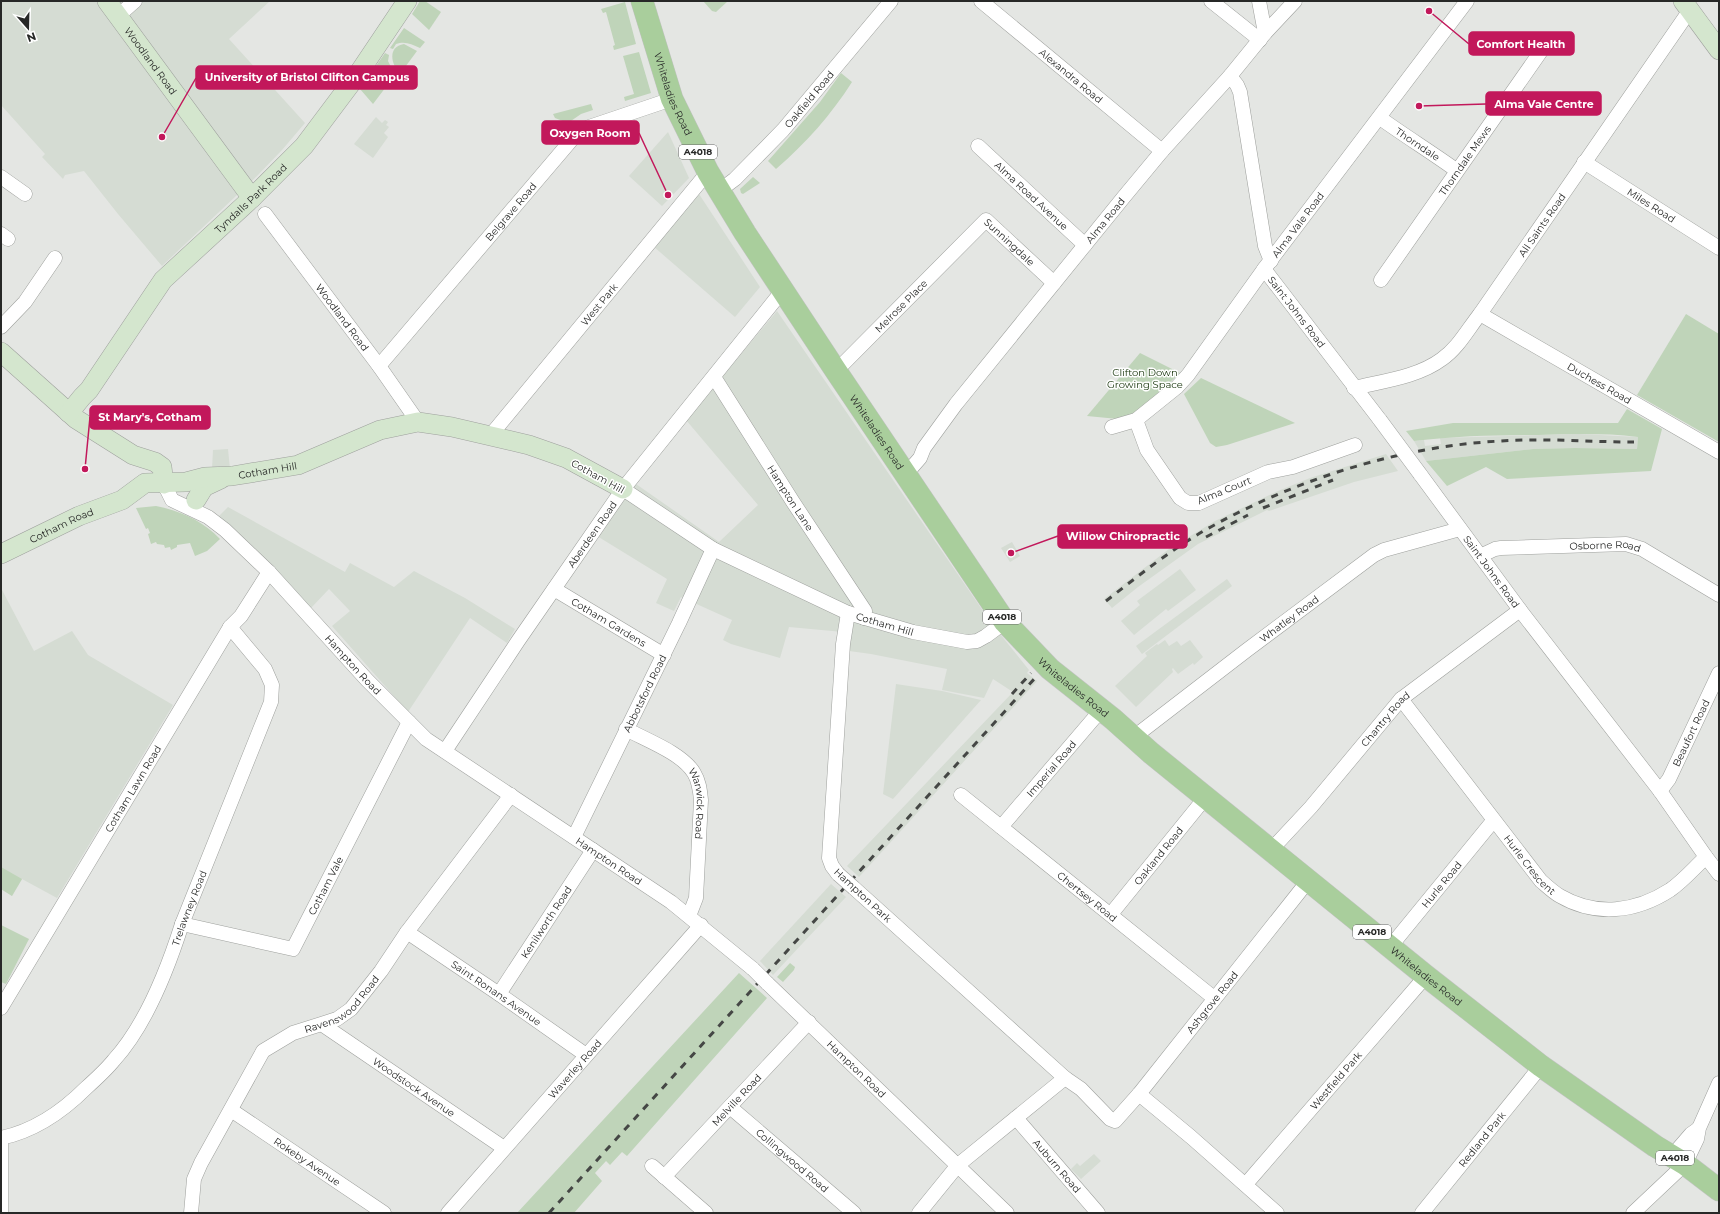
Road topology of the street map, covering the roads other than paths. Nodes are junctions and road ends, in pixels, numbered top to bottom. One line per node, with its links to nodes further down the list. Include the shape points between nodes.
1 (107, 1): 12 (street, Woodland Road)
2 (135, 1): 12 (street)
3 (407, 1): 27 (street, Tyndalls Park Road, via 358,74 304,146)
4 (642, 1): 17 (main road, Whiteladies Road / A4018)
5 (891, 1): 25 (street, Oakfield Road, via 783,130 735,179)
6 (981, 1): 20 (street, Alexandra Road)
7 (1211, 1): 13 (street)
8 (1259, 1): 13 (street)
9 (1295, 1): 13 (street, Alma Road)
10 (1467, 1): 18 (street, Alma Vale Road)
11 (1686, 5): 15 (street); 21 (street, All Saints Road)
12 (118, 16): 27 (street, Woodland Road)
13 (1262, 37): 16 (street, Alma Road)
14 (1546, 44): 22 (street, Thorndale Mews)
15 (1719, 50)
16 (1230, 76): 20 (street, Alma Road); 33 (street, Saint Johns Road, via 1240,92)
17 (672, 99): 23 (main road, Whiteladies Road / A4018); 40 (street, Belgrave Road, via 589,126 574,137)
18 (1380, 118): 22 (street, Thorndale); 33 (street, Alma Vale Road)
19 (978, 146): 30 (street, Alma Road Avenue)
20 (1162, 151): 30 (street, Alma Road)
21 (1584, 162): 31 (street, Miles Road); 37 (street, All Saints Road)
22 (1456, 170): 34 (street, Thorndale Mews)
23 (708, 172): 25 (main road, Whiteladies Road / A4018); 48 (street, West Park)
24 (1, 177): 26 (street)
25 (719, 191): 36 (main road, Whiteladies Road / A4018)
26 (25, 194)
27 (252, 198): 44 (street, Tyndalls Park Road, via 162,282 89,390 87,400)
28 (264, 214): 40 (street, Woodland Road)
29 (965, 241): 35 (street, Sunningdale, via 986,220); 41 (street, Melrose Place)
30 (1085, 245): 35 (street, Alma Road)
31 (1719, 248)
32 (55, 258): 38 (street, via 25,302)
33 (1267, 265): 43 (street, Saint Johns Road); 45 (street, Alma Vale Road, via 1188,375)
34 (1381, 280)
35 (1054, 283): 51 (street, Alma Road, via 956,404 924,448)
36 (783, 290): 41 (main road, Whiteladies Road / A4018); 42 (street, Aberdeen Road)
37 (1480, 314): 43 (street, All Saints Road, via 1456,346 1442,359 1426,368 1393,379); 50 (street, Duchess Road)
38 (1, 327)
39 (1, 352): 44 (street)
40 (379, 366): 46 (street, Woodland Road)
41 (836, 371): 51 (main road, Whiteladies Road / A4018)
42 (714, 377): 54 (street, Aberdeen Road); 66 (street, Hampton Lane, via 865,611)
43 (1354, 388): 57 (street, Saint Johns Road, bridge)
44 (73, 416): 53 (street, via 133,455 155,462 162,468)
45 (1136, 420): 47 (street, Alma Vale Road); 49 (street, Alma Court, via 1147,450 1180,498 1188,503 1199,503 1268,472 1292,467)
46 (418, 422): 48 (street, Cotham Hill); 52 (street, Cotham Hill, via 380,430 298,465)
47 (1112, 427)
48 (490, 436): 54 (street, Cotham Hill, via 529,445 566,458)
49 (1355, 445)
50 (1719, 452)
51 (902, 469): 67 (main road, Whiteladies Road / A4018)
52 (232, 476): 53 (street, Cotham Hill, via 206,477); 55 (street, via 204,487)
53 (164, 484): 55 (street, Hampton Road, via 186,490); 56 (street, Hampton Road, via 172,500); 59 (street, Cotham Road, via 145,483 122,500 79,516)
54 (623, 489): 58 (street, Cotham Hill); 62 (street, Aberdeen Road)
55 (196, 500): 56 (street, Hampton Road)
56 (208, 516): 61 (street, Hampton Road)
57 (1460, 529): 60 (street, Saint Johns Road); 75 (street, Whatley Road, via 1374,555)
58 (717, 551): 65 (street, Cotham Hill); 69 (street, Abbotsford Road)
59 (1, 554)
60 (1480, 556): 63 (street, Osborne Road, via 1501,548 1626,544 1642,549); 64 (street, Saint Johns Road)
61 (268, 572): 68 (street, Cotham Lawn Road, via 241,616); 73 (street, Hampton Road)
62 (554, 588): 69 (street, Cotham Gardens); 76 (street, Aberdeen Road)
63 (1719, 595)
64 (1520, 610): 71 (street, Chantry Road); 77 (street, Saint Johns Road)
65 (848, 613): 66 (street, Cotham Hill); 103 (street, Hampton Park, bridge, via 843,644 829,858 832,866)
66 (864, 618): 67 (street, Cotham Hill, via 958,641 977,641)
67 (1005, 622): 72 (main road, Whiteladies Road / A4018, via 1050,669)
68 (230, 626): 91 (street, Trelawney Road, via 265,669 272,685 271,702); 98 (street, Cotham Lawn Road)
69 (664, 655): 74 (street, Abbotsford Road)
70 (1719, 673): 77 (street, Beaufort Road, via 1669,779)
71 (1401, 699): 81 (street, Hurle Crescent); 85 (street, Chantry Road, via 1311,807)
72 (1101, 710): 75 (main road, Whiteladies Road / A4018); 82 (street, Imperial Road)
73 (409, 722): 76 (street, Hampton Road); 91 (street, Cotham Vale, via 293,949)
74 (626, 729): 83 (street, Abbotsford Road); 90 (street, Warwick Road, via 680,758 694,773 700,786 696,898)
75 (1134, 738): 80 (main road, Whiteladies Road / A4018)
76 (445, 751): 78 (street, Hampton Road)
77 (1660, 791): 86 (street, Saint Johns Road)
78 (511, 795): 83 (street, Hampton Road); 93 (street, Ravenswood Road)
79 (961, 795): 82 (street, Chertsey Road)
80 (1205, 798): 85 (main road, Whiteladies Road / A4018); 89 (street, Oakland Road)
81 (1493, 821): 86 (street, Hurle Crescent, via 1541,882 1561,896 1596,910 1624,909 1646,903 1670,889); 94 (street, Hurle Road)
82 (1001, 827): 89 (street, Chertsey Road)
83 (574, 837): 84 (street, Hampton Road)
84 (592, 850): 90 (street, Hampton Road); 96 (street, Kenilworth Road)
85 (1271, 850): 88 (main road, Whiteladies Road / A4018)
86 (1706, 857): 87 (street, Saint Johns Road)
87 (1719, 874)
88 (1308, 881): 94 (main road, Whiteladies Road / A4018); 97 (street, Ashgrove Road)
89 (1110, 914): 97 (street, Chertsey Road)
90 (689, 916): 92 (street, Hampton Road)
91 (182, 924): 110 (street, Trelawney Road, via 154,996 115,1059 64,1108 26,1131)
92 (701, 925): 99 (street, Hampton Road, bridge, via 753,969); 101 (street, Waverley Road)
93 (407, 932): 96 (street, Saint Ronans Avenue); 100 (street, Ravenswood Road, via 351,1009 338,1019)
94 (1390, 947): 95 (main road, Whiteladies Road / A4018)
95 (1426, 976): 102 (main road, Whiteladies Road / A4018); 117 (street, Westfield Park)
96 (499, 994): 101 (street, Saint Ronans Avenue)
97 (1214, 998): 105 (street, Ashgrove Road)
98 (1, 1008)
99 (809, 1022): 106 (street, Melville Road); 114 (street, Hampton Road)
100 (323, 1024): 107 (street, Ravenswood Road, via 293,1033 263,1051); 112 (street, Woodstock Avenue)
101 (586, 1055): 112 (street, Waverley Road)
102 (1541, 1066): 113 (main road, Whiteladies Road / A4018); 129 (street, Redland Park)
103 (1064, 1078): 108 (street); 109 (street, Hampton Park, via 1081,1089)
104 (1719, 1083): 113 (street, via 1699,1128 1691,1134)
105 (1139, 1094): 109 (street, Ashgrove Road); 117 (street)
106 (730, 1107): 116 (street, Melville Road); 124 (street, Collingwood Road)
107 (231, 1110): 119 (street, Ravenswood Road, via 194,1178); 121 (street, Rokeby Avenue)
108 (1016, 1118): 114 (street); 127 (street, Auburn Road)
109 (1115, 1121)
110 (1, 1138)
111 (1, 1142): 120 (street)
112 (504, 1148): 122 (street, Waverley Road)
113 (1679, 1160): 118 (main road, Whiteladies Road / A4018); 130 (street)
114 (958, 1165): 125 (street); 126 (street, Hampton Road)
115 (652, 1166): 116 (street)
116 (664, 1177): 123 (street)
117 (1246, 1184): 128 (street)
118 (1719, 1190)
119 (193, 1211)
120 (1, 1213)
121 (384, 1213)
122 (448, 1213)
123 (706, 1213)
124 (854, 1213)
125 (919, 1213)
126 (1007, 1213)
127 (1098, 1213)
128 (1277, 1213)
129 (1422, 1213)
130 (1633, 1213)

